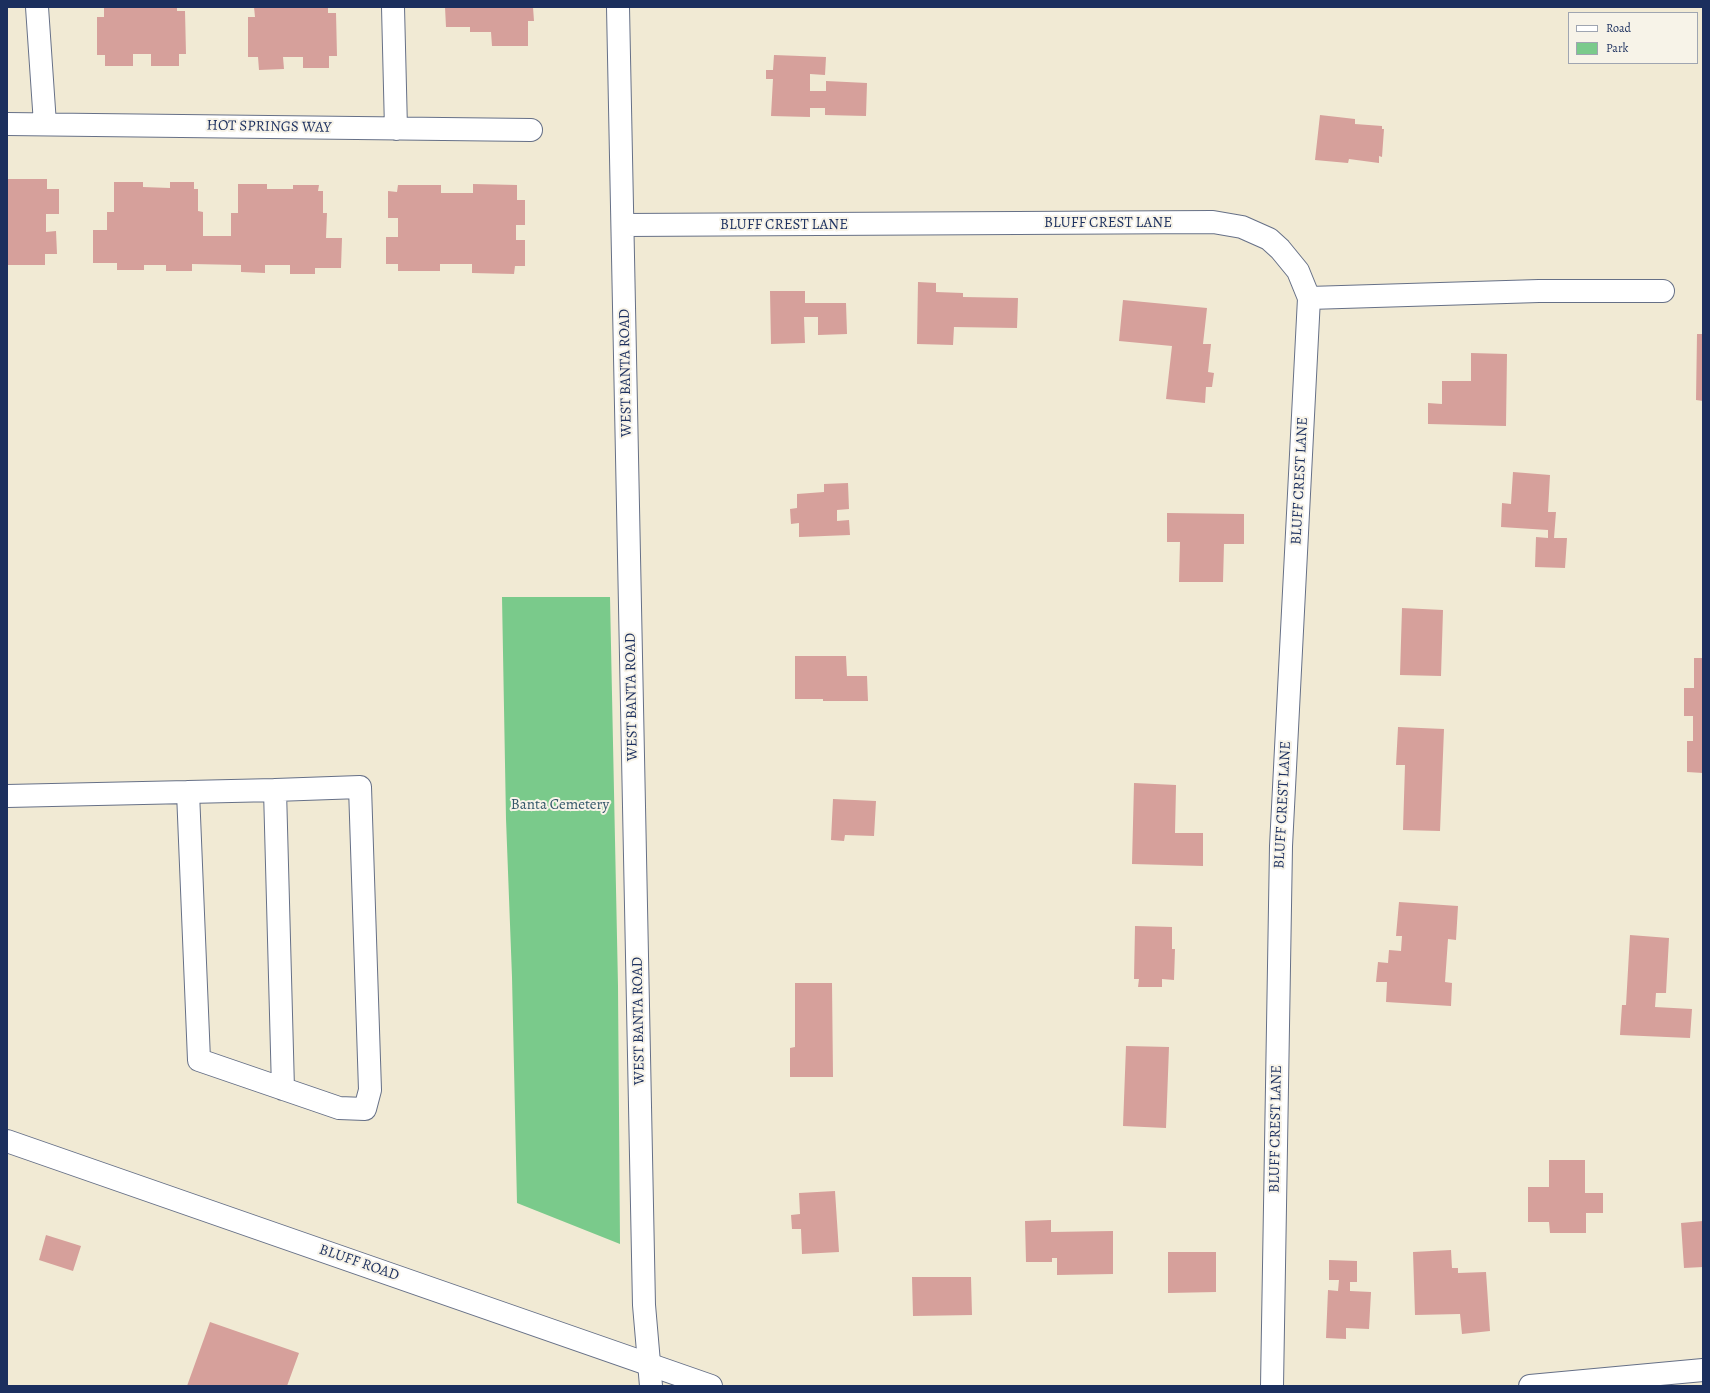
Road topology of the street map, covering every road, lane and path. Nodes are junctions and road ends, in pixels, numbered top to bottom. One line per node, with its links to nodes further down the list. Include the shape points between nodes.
1 (38, 7): 5 (street)
2 (393, 7): 6 (street)
3 (618, 7): 8 (street, WEST BANTA ROAD)
4 (7, 124): 5 (street, HOT SPRINGS WAY)
5 (45, 124): 6 (street, HOT SPRINGS WAY)
6 (396, 128): 7 (street, HOT SPRINGS WAY)
7 (531, 130)
8 (623, 226): 10 (street, BLUFF CREST LANE, via 1205,222 1229,224 1256,232 1280,249 1298,271); 16 (street, WEST BANTA ROAD, via 644,1297)
9 (1664, 291): 10 (street, via 1539,291)
10 (1309, 298): 20 (street, BLUFF CREST LANE, via 1281,846)
11 (275, 790): 12 (street); 14 (street); 14 (street, via 360,787 370,1090 365,1109 339,1108)
12 (188, 792): 13 (street); 14 (street, via 199,1060)
13 (7, 796)
14 (283, 1089)
15 (7, 1141): 16 (street, BLUFF ROAD)
16 (650, 1364): 18 (street, WEST BANTA ROAD); 19 (street, BLUFF ROAD)
17 (1703, 1370): 21 (street)
18 (651, 1386)
19 (711, 1386)
20 (1272, 1386)
21 (1530, 1386)

